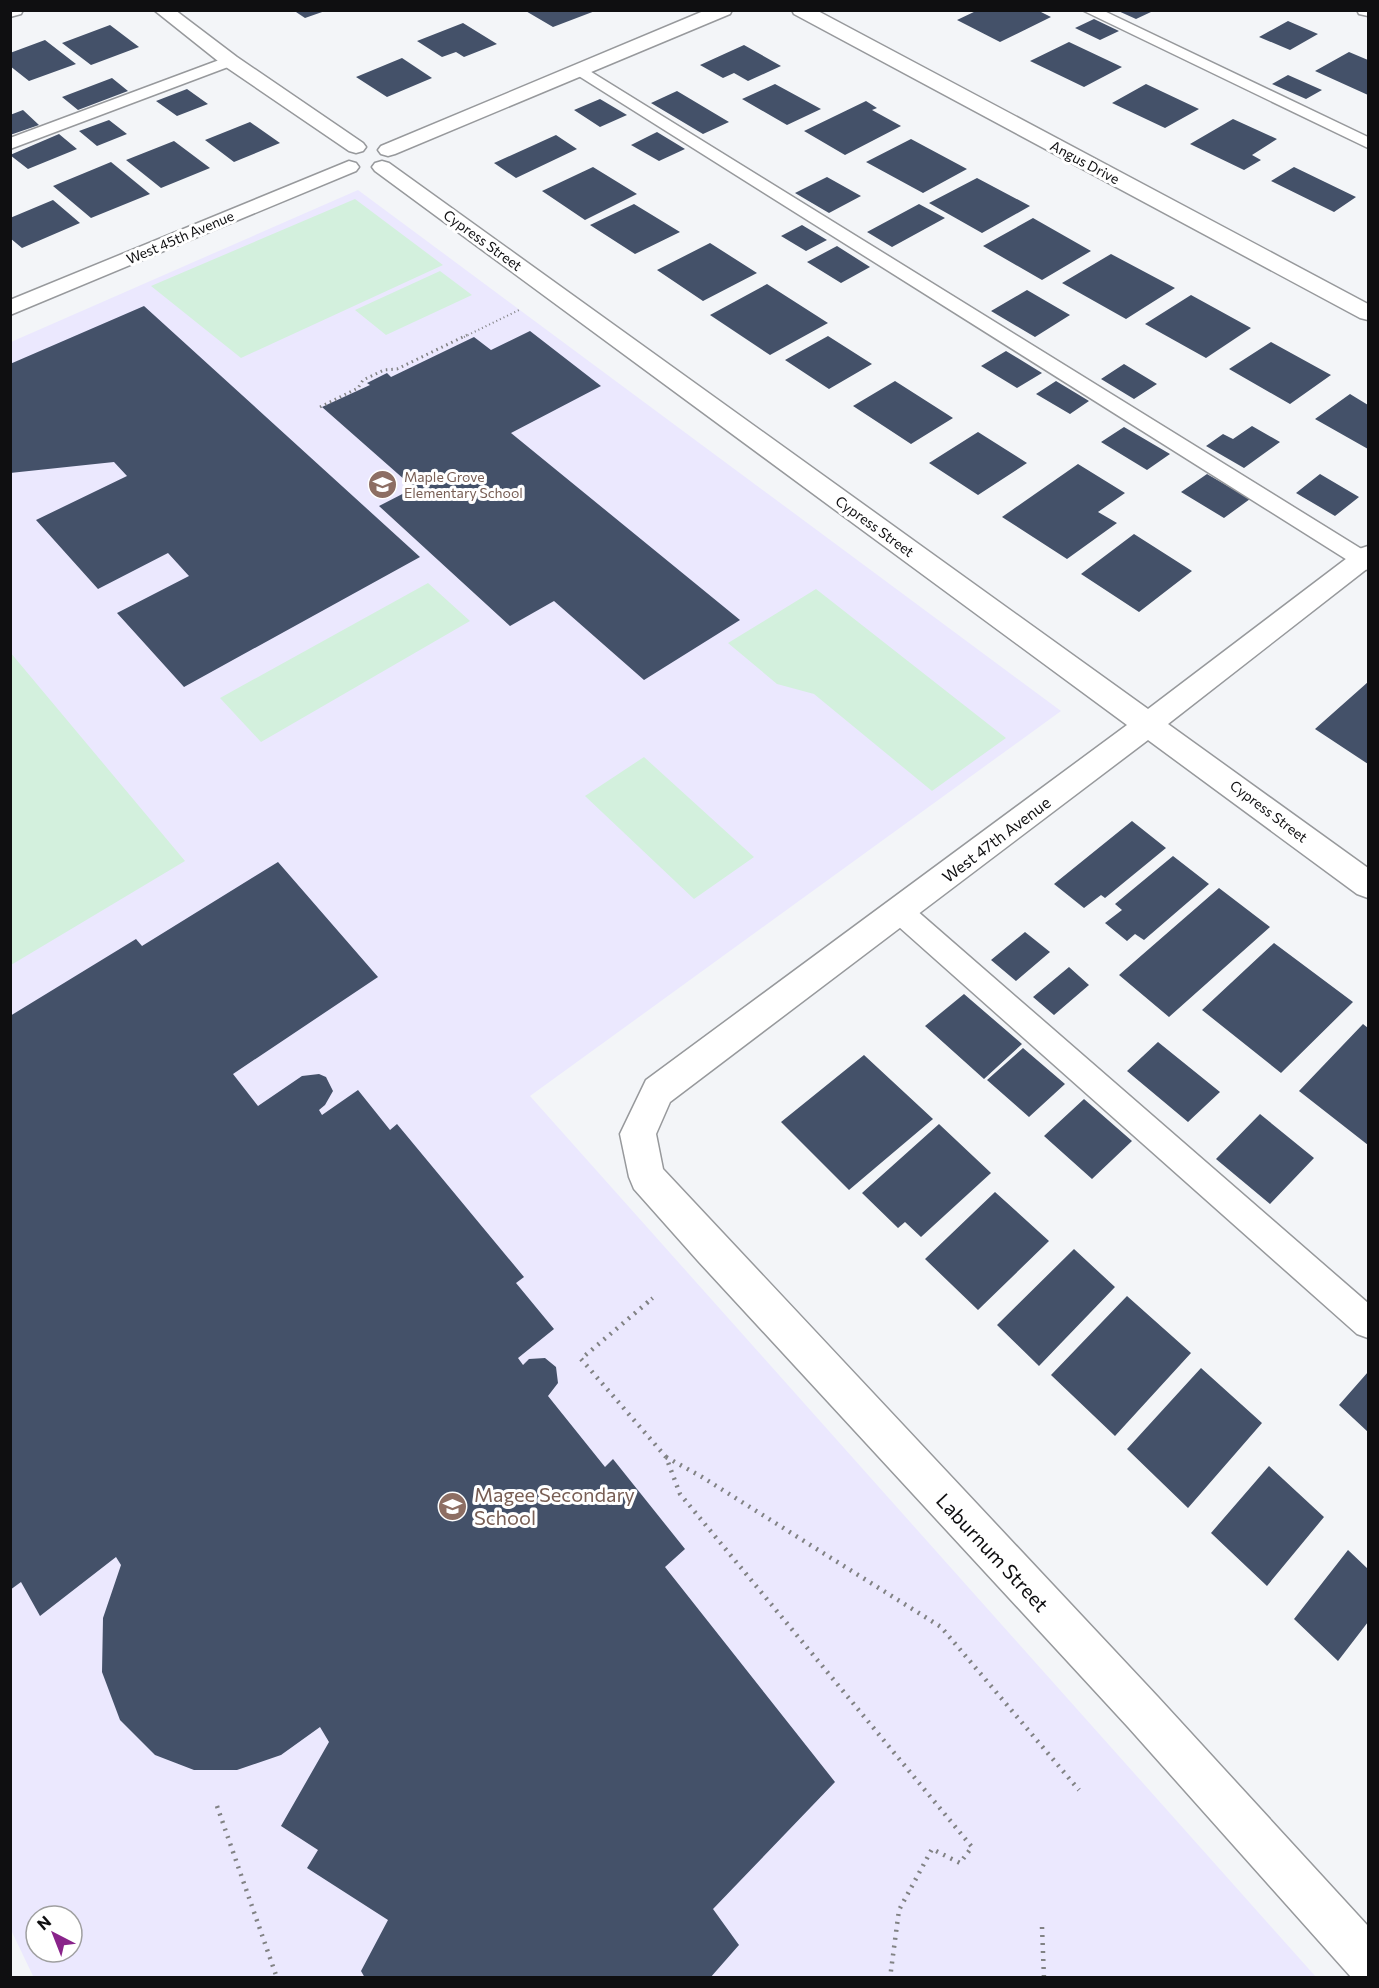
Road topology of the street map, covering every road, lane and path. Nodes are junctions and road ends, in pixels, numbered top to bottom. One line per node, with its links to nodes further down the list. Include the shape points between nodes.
1 (163, 10): 5 (street)
2 (723, 10): 6 (street)
3 (801, 10): 13 (street, Angus Drive)
4 (1089, 10): 7 (lane)
5 (230, 61): 8 (lane); 9 (street)
6 (580, 70): 10 (street); 15 (lane)
7 (1368, 143)
8 (10, 144)
9 (352, 157): 10 (street, via 361,170); 11 (street, West 45th Avenue)
10 (385, 158): 16 (street, Cypress Street)
11 (10, 308)
12 (519, 310): 14 (path, via 397,369 373,375 358,388)
13 (1368, 313)
14 (320, 407)
15 (1367, 559): 16 (street, West 47th Avenue)
16 (1149, 724): 17 (street, Cypress Street); 18 (street, West 47th Avenue)
17 (1368, 885)
18 (899, 911): 19 (street, West 47th Avenue, via 658,1091); 21 (lane)
19 (638, 1134): 26 (street, Laburnum Street, via 647,1177)
20 (654, 1297): 22 (path, via 581,1359)
21 (1368, 1323)
22 (666, 1457): 23 (path, via 941,1627); 28 (path, via 680,1494 972,1847 960,1863 932,1848 899,1910)
23 (1079, 1790)
24 (217, 1806): 27 (path)
25 (1042, 1927): 29 (path)
26 (1368, 1960)
27 (277, 1977)
28 (890, 1977)
29 (1044, 1977)

